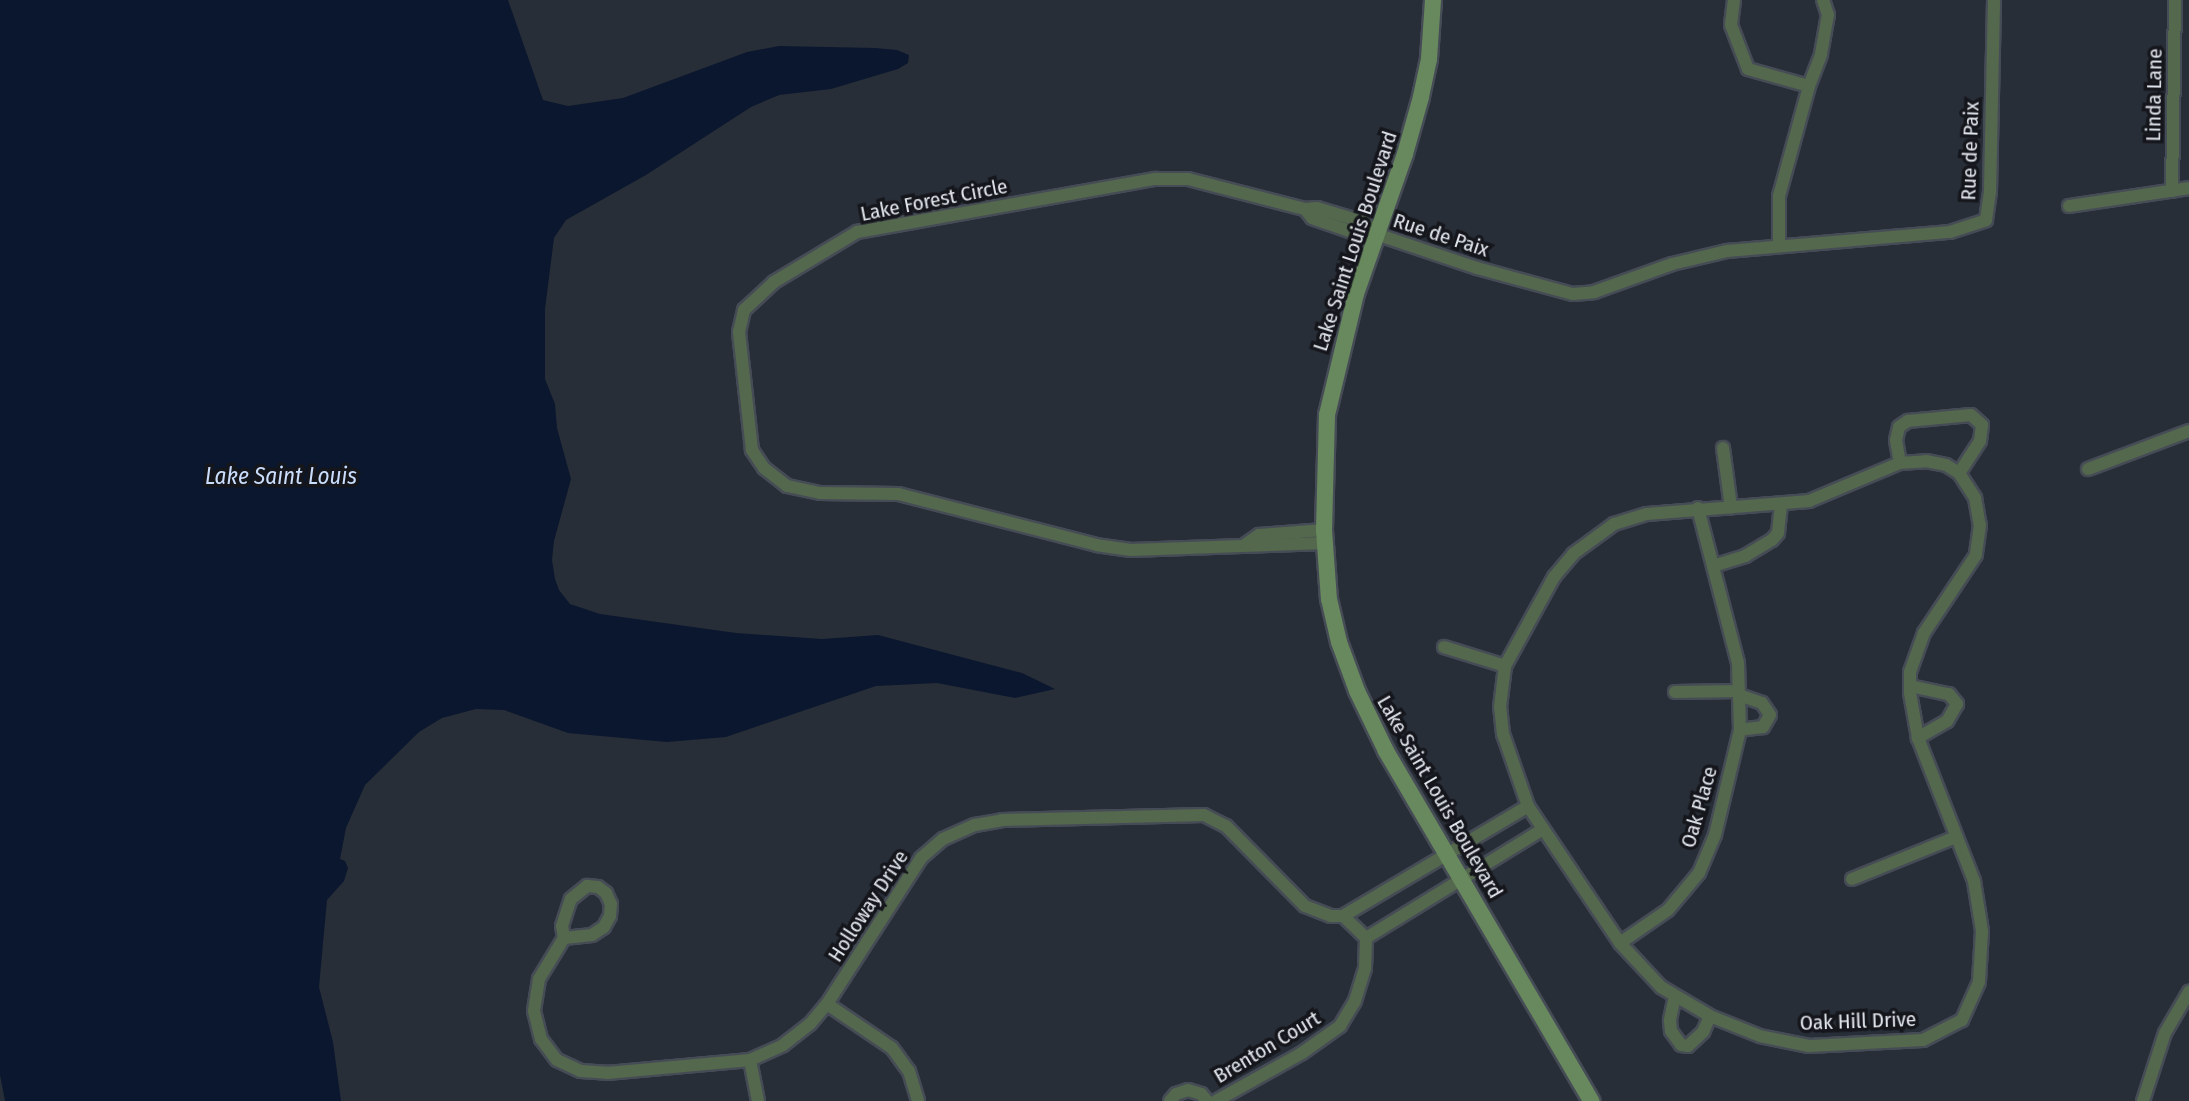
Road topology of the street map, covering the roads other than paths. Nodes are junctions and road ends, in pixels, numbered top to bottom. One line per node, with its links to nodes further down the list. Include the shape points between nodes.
1 (1433, 0): 10 (main road, Lake Saint Louis Boulevard, via 1421,97)
2 (1734, 0): 6 (street, via 1731,26 1748,69)
3 (1823, 0): 6 (street, via 1828,15)
4 (1994, 0): 11 (street, Rue de Paix, via 1986,220 1950,232)
5 (2175, 0): 8 (street, Linda Lane)
6 (1809, 86): 11 (street, via 1779,196)
7 (2189, 188): 8 (street)
8 (2172, 191): 9 (street)
9 (2069, 206)
10 (1376, 234): 11 (street, Rue de Paix, via 1573,294 1594,292 1672,264); 20 (main road, Lake Saint Louis Boulevard, via 1356,294 1327,415); 20 (street, Lake Forest Circle, via 1364,222 1345,215 1188,179 1156,179 858,232 774,282 744,310 739,332 752,450 764,468 787,486 820,493 898,494 1131,550 1246,544 1259,535)
11 (1779, 245)
12 (2189, 431): 15 (street)
13 (1723, 449): 18 (street)
14 (1900, 463): 16 (street, Oak Hill Drive, via 1926,461); 16 (street, via 1899,427 1908,421 1971,415 1982,425 1980,441); 17 (street, Oak Hill Drive, via 1809,501)
15 (2088, 469)
16 (1959, 473): 24 (street, Oak Hill Drive, via 1975,498 1980,525 1976,555 1924,633 1909,672)
17 (1781, 505): 18 (street, Oak Hill Drive); 21 (street, via 1778,533 1772,540 1745,556)
18 (1731, 507): 19 (street, Oak Hill Drive)
19 (1698, 508): 21 (street, Oak Place); 23 (street, Oak Hill Drive, via 1647,514 1614,524 1583,545 1554,577)
20 (1324, 536): 32 (main road, Lake Saint Louis Boulevard, via 1329,599 1357,691)
21 (1713, 566): 26 (street, Oak Place, via 1738,663)
22 (1444, 647): 23 (street)
23 (1505, 666): 29 (street, Oak Hill Drive, via 1500,707 1503,734)
24 (1910, 686): 28 (street, Oak Hill Drive); 28 (street, via 1949,694 1957,704 1955,713 1939,729)
25 (1675, 692): 26 (street)
26 (1739, 693): 27 (street, Oak Place); 27 (street, via 1762,704 1770,715 1763,727)
27 (1740, 730): 38 (street, Oak Place, via 1716,835 1699,873 1668,910)
28 (1918, 738): 31 (street, Oak Hill Drive)
29 (1528, 806): 30 (street, Oak Hill Drive); 32 (street)
30 (1543, 829): 33 (street); 38 (street, Oak Hill Drive)
31 (1956, 837): 34 (street); 42 (street, Oak Hill Drive, via 1974,881 1982,931 1979,982 1962,1020 1923,1040 1809,1046 1760,1037)
32 (1447, 856): 33 (main road, Lake Saint Louis Boulevard); 35 (street)
33 (1462, 878): 36 (street); 49 (main road, Lake Saint Louis Boulevard)
34 (1852, 879)
35 (1343, 916): 36 (street); 41 (street, Holloway Drive, via 1305,906 1226,826 1204,815 1002,820 975,825 943,839 921,858)
36 (1366, 937): 48 (street, Brenton Court, via 1365,968 1355,1001 1340,1026)
37 (564, 938): 37 (street, via 565,914 579,889 598,887 606,893 611,904 604,927 579,939); 43 (street, Holloway Drive, via 538,979 534,1011 541,1039 557,1060 581,1071 607,1073)
38 (1620, 943): 40 (street, Oak Hill Drive)
39 (2189, 992): 50 (street, via 2165,1033)
40 (1675, 996): 42 (street, Oak Hill Drive); 42 (street, via 1671,1031 1681,1045 1688,1046 1703,1032)
41 (827, 1004): 43 (street, Holloway Drive, via 783,1045); 45 (street, via 892,1048 909,1070)
42 (1710, 1016)
43 (750, 1060): 44 (street)
44 (758, 1101)
45 (918, 1101)
46 (1170, 1101): 47 (street, Brenton Court, via 1188,1090)
47 (1207, 1101)
48 (1216, 1101)
49 (1591, 1101)
50 (2143, 1101)

